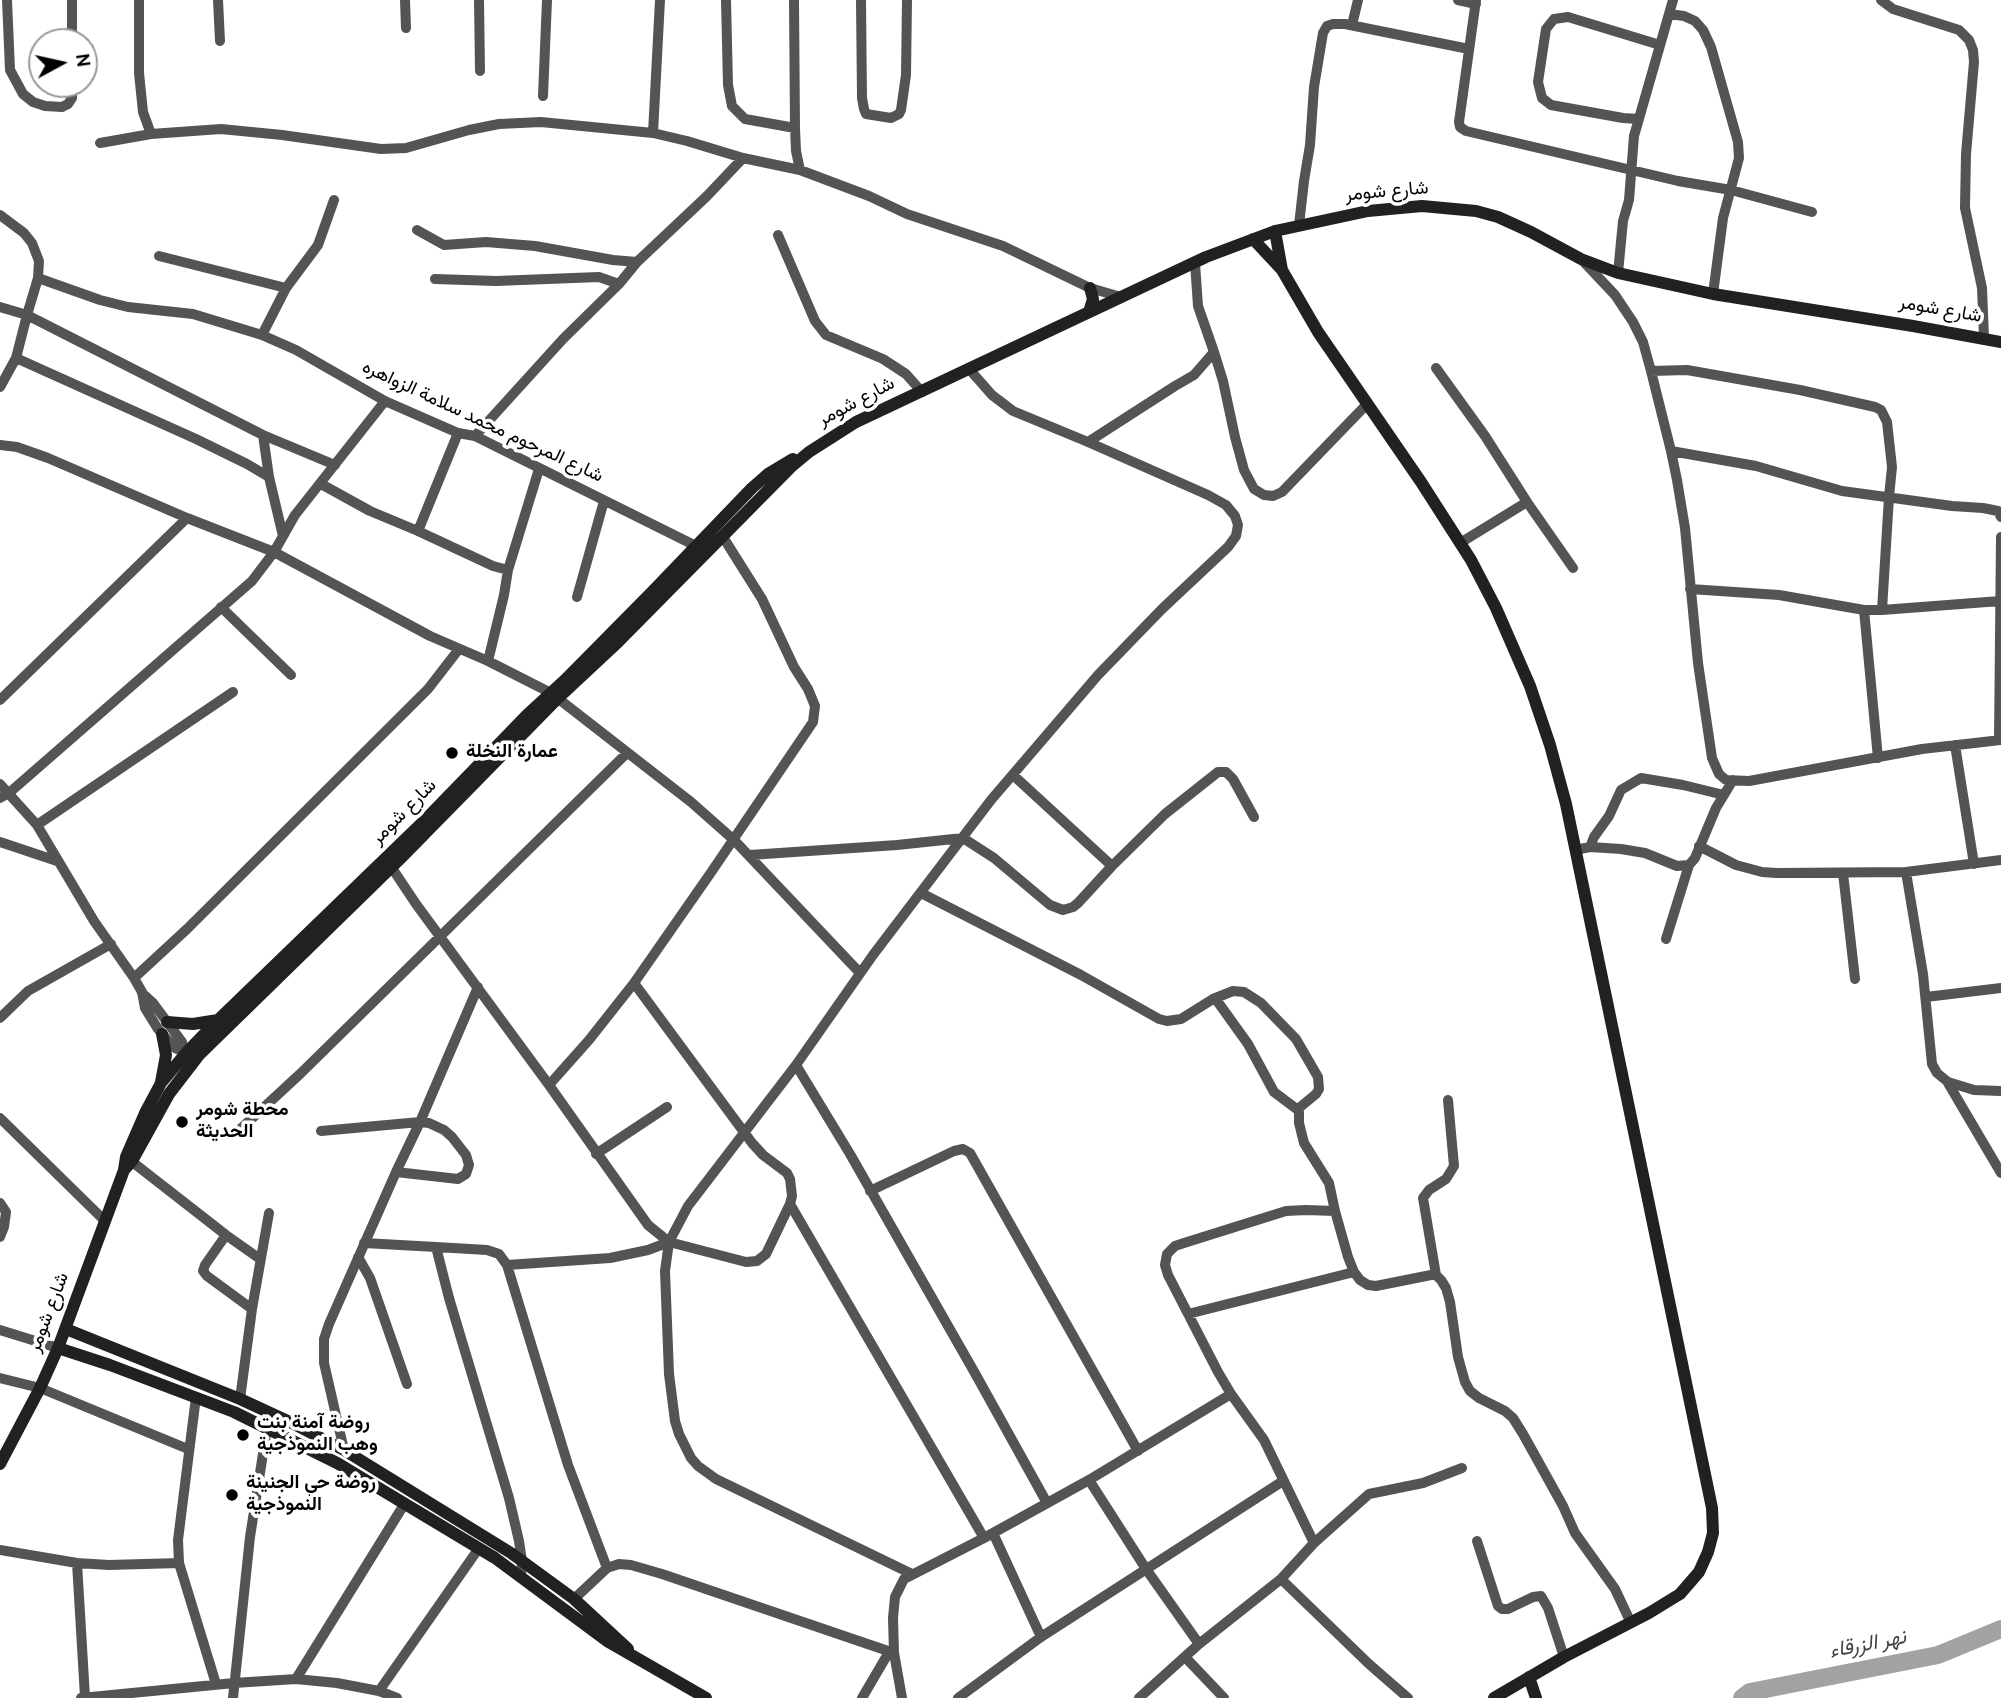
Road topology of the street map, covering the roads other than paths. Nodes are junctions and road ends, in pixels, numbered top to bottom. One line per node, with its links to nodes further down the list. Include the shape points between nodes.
1 (7, 0): 28 (street, via 10,69)
2 (72, 0): 20 (street)
3 (139, 0): 33 (street, via 139,73 143,112)
4 (218, 0): 22 (street)
5 (405, 0): 21 (street)
6 (479, 0): 25 (street)
7 (547, 0): 26 (street)
8 (660, 0): 32 (street)
9 (726, 0): 31 (street, via 732,106 745,119)
10 (794, 0): 31 (street)
11 (861, 0): 12 (street, via 864,108 866,114 891,118 901,110 906,75)
12 (907, 0)
13 (1358, 0): 19 (street)
14 (1458, 0): 17 (street)
15 (1673, 0): 18 (street)
16 (1881, 0): 64 (street, via 1893,9 1959,30 1973,50 1965,208 1979,271)
17 (1476, 2): 24 (street)
18 (1669, 14): 23 (street); 38 (street, via 1695,21 1711,47 1738,142)
19 (1352, 25): 24 (street); 42 (street, via 1333,24 1323,33)
20 (72, 28)
21 (407, 28)
22 (220, 41)
23 (1660, 45): 30 (street); 30 (street, via 1568,17 1554,19 1546,29 1538,82 1542,98 1551,105)
24 (1469, 49): 36 (street, via 1460,127)
25 (480, 71)
26 (543, 96)
27 (28, 98): 29 (street, via 62,107)
28 (28, 98)
29 (72, 98)
30 (1639, 120): 36 (street)
31 (794, 128): 37 (street)
32 (653, 133): 33 (street, via 513,123 406,148 381,149 221,129); 35 (street)
33 (151, 134): 34 (street)
34 (100, 143)
35 (743, 158): 37 (street); 49 (street)
36 (1631, 169): 38 (street); 52 (street)
37 (800, 170): 57 (street, via 906,215 1003,246)
38 (1731, 190): 40 (street); 58 (street)
39 (334, 200): 56 (street, via 318,245)
40 (1812, 212)
41 (0, 215): 53 (street, via 32,243 39,261)
42 (1299, 225): 44 (main road, شارع شومر); 48 (main road, شارع شومر, via 1392,208 1476,211 1499,217)
43 (417, 230): 49 (street, via 444,245 535,246)
44 (1275, 231): 46 (main road, شارع شومر); 51 (main road)
45 (778, 235): 72 (street, via 826,335 883,359)
46 (1253, 239): 50 (main road, شارع شومر); 51 (main road)
47 (159, 257): 56 (street)
48 (1581, 259): 52 (main road, شارع شومر); 70 (street, via 1633,322)
49 (637, 262): 55 (street)
50 (1195, 263): 59 (main road, شارع شومر); 66 (street, via 1198,306)
51 (1282, 270): 74 (main road)
52 (1618, 273): 58 (main road, شارع شومر)
53 (38, 278): 62 (street); 63 (street, شارع المرحوم محمد سلامة الزواهره, via 109,303 193,314)
54 (435, 279): 55 (street, via 599,277)
55 (619, 284): 77 (street)
56 (286, 288): 63 (street)
57 (1090, 288): 59 (street); 61 (main road)
58 (1713, 295): 64 (main road, شارع شومر)
59 (1121, 297): 61 (main road, شارع شومر)
60 (0, 307): 62 (street)
61 (1089, 312): 69 (main road, شارع شومر)
62 (27, 315): 67 (street); 76 (street)
63 (262, 335): 73 (street, شارع المرحوم محمد سلامة الزواهره)
64 (1984, 338): 65 (main road, شارع شومر)
65 (2001, 342)
66 (1214, 352): 74 (street, via 1244,470 1254,489 1264,495 1282,492); 78 (street, via 1194,375)
67 (16, 358): 71 (street); 84 (street)
68 (1436, 368): 88 (street)
69 (970, 370): 72 (main road, شارع شومر); 78 (street, via 1013,411)
70 (1651, 372): 80 (street); 86 (street, via 1687,370 1875,407 1887,422 1892,467)
71 (0, 387)
72 (922, 392): 81 (main road, شارع شومر, via 856,422)
73 (386, 401): 75 (street, شارع المرحوم محمد سلامة الزواهره); 82 (street)
74 (1367, 404): 95 (main road)
75 (458, 433): 77 (street, شارع المرحوم محمد سلامة الزواهره); 91 (street)
76 (262, 435): 82 (street); 84 (street)
77 (475, 436): 83 (street, شارع المرحوم محمد سلامة الزواهره)
78 (1088, 442): 116 (street, via 1226,505 1238,524 1236,536 1098,675)
79 (0, 445): 90 (street, via 48,458)
80 (1671, 451): 86 (street, via 1756,466 1842,491); 100 (street)
81 (809, 452): 93 (main road, شارع شومر); 96 (main road, شارع شومر, via 768,474)
82 (335, 465): 85 (street)
83 (539, 469): 87 (street, شارع المرحوم محمد سلامة الزواهره); 99 (street)
84 (268, 477): 92 (street)
85 (321, 484): 91 (street); 92 (street)
86 (1889, 497): 89 (street, via 1993,509); 105 (street)
87 (604, 501): 96 (street, شارع المرحوم محمد سلامة الزواهره); 101 (street)
88 (1527, 502): 95 (street); 98 (street)
89 (2001, 517)
90 (187, 518): 97 (street); 111 (street)
91 (418, 531): 99 (street)
92 (283, 536): 97 (street)
93 (723, 537): 96 (main road, شارع شومر); 124 (street, via 762,599 815,705 813,722)
94 (2001, 537): 102 (street)
95 (1460, 543): 128 (main road, via 1496,608 1530,685 1550,745)
96 (701, 549): 110 (main road, شارع شومر, via 652,593)
97 (274, 552): 103 (street, via 251,581); 106 (street)
98 (1573, 568)
99 (508, 570): 107 (street)
100 (1690, 589): 104 (street, via 1779,596); 117 (street, via 1712,758 1719,774)
101 (577, 597)
102 (2000, 601): 105 (street); 112 (street)
103 (221, 607): 108 (street); 120 (street)
104 (1864, 610): 105 (street); 115 (street)
105 (1882, 611)
106 (459, 649): 107 (street); 143 (street, via 428,689)
107 (488, 661): 110 (street)
108 (291, 675)
109 (233, 692): 122 (street)
110 (554, 696): 114 (street); 135 (main road, شارع شومر); 152 (main road, شارع شومر, via 527,715)
111 (0, 700)
112 (2000, 740): 113 (street)
113 (1955, 746): 115 (street); 133 (street)
114 (627, 752): 124 (street); 139 (street)
115 (1878, 758): 117 (street)
116 (1013, 775): 123 (street); 134 (street)
117 (1733, 780): 119 (street)
118 (0, 784): 120 (street)
119 (1724, 795): 126 (street); 127 (street, via 1641,778 1621,790)
120 (4, 796): 122 (street)
121 (1254, 817): 134 (street, via 1233,779 1218,772 1164,814)
122 (37, 825): 131 (street)
123 (963, 838): 129 (street); 134 (street, via 1059,909 1079,903); 138 (street)
124 (734, 840): 129 (street); 145 (street)
125 (0, 842): 131 (street)
126 (1699, 846): 132 (street); 137 (street, via 1762,872)
127 (1590, 847): 128 (street); 132 (street, via 1645,853 1677,866)
128 (1575, 850): 224 (main road, via 1712,1508 1713,1533 1699,1572 1680,1594)
129 (750, 855): 142 (street)
130 (2001, 860): 133 (street)
131 (57, 862): 141 (street)
132 (1689, 864): 140 (street)
133 (1973, 864): 136 (street)
134 (1112, 866)
135 (392, 868): 139 (street); 155 (main road, شارع شومر)
136 (1906, 872): 137 (street); 149 (street)
137 (1843, 873): 144 (street)
138 (921, 893): 142 (street); 150 (street, via 1159,1019 1181,1018)
139 (439, 936): 146 (street); 168 (street)
140 (1666, 939)
141 (111, 944): 143 (street); 151 (street, via 35,986)
142 (860, 973): 156 (street)
143 (134, 978): 148 (street)
144 (1856, 979)
145 (634, 982): 159 (street); 167 (street)
146 (478, 987): 159 (street); 165 (street)
147 (2001, 988): 149 (street)
148 (142, 992): 153 (street); 154 (street, via 145,1008)
149 (1926, 997): 158 (street, via 1932,1064)
150 (1215, 998): 163 (street, via 1259,1061 1274,1092); 163 (street, via 1233,991 1250,995 1296,1039 1320,1084)
151 (0, 1018)
152 (218, 1020): 153 (main road); 155 (main road, شارع شومر)
153 (167, 1022): 155 (street)
154 (162, 1034): 155 (street, via 175,1048); 157 (main road, via 166,1055)
155 (192, 1054): 157 (main road, شارع شومر); 170 (main road, شارع شومر, via 186,1071)
156 (796, 1065): 167 (street); 173 (street)
157 (161, 1083): 170 (main road, شارع شومر)
158 (1948, 1083): 160 (street); 172 (street)
159 (549, 1085): 169 (street)
160 (2001, 1091)
161 (1448, 1100): 188 (street, via 1454,1166 1423,1198)
162 (667, 1107): 169 (street)
163 (1298, 1111): 176 (street, via 1304,1143 1329,1184)
164 (0, 1118): 178 (street)
165 (420, 1122): 166 (street); 171 (street); 171 (street, via 436,1126 452,1138 466,1155 469,1170 462,1178 453,1179)
166 (321, 1131)
167 (744, 1132): 175 (street, via 763,1155 787,1173); 181 (street, via 688,1206)
168 (235, 1134)
169 (596, 1154): 181 (street, via 648,1225)
170 (127, 1163): 178 (main road, شارع شومر); 179 (street)
171 (396, 1172): 182 (street)
172 (2001, 1173)
173 (870, 1191): 203 (street, via 954,1151 970,1153); 209 (street)
174 (0, 1203): 180 (street, via 6,1212)
175 (790, 1204): 181 (street, via 766,1254 757,1261); 210 (street)
176 (1335, 1211): 187 (street); 190 (street, via 1286,1211 1175,1246 1167,1254 1166,1269)
177 (270, 1213): 185 (street)
178 (105, 1220): 191 (main road, شارع شومر)
179 (226, 1235): 185 (street); 189 (street, via 203,1271)
180 (0, 1237)
181 (669, 1242): 186 (street, via 610,1258); 220 (street, via 665,1284 669,1374 675,1421 691,1458 716,1479)
182 (364, 1243): 183 (street); 184 (street)
183 (436, 1247): 186 (street, via 495,1252); 215 (street, via 509,1498)
184 (358, 1257): 195 (street, via 370,1278); 202 (street, via 324,1339 323,1354)
185 (260, 1259): 189 (street)
186 (507, 1265): 218 (street, via 568,1465)
187 (1354, 1272): 188 (street, via 1360,1280 1376,1286); 190 (street)
188 (1436, 1275): 224 (street, via 1450,1302 1465,1382 1479,1398 1513,1418 1575,1533 1615,1589)
189 (252, 1310): 199 (street)
190 (1188, 1314): 197 (street)
191 (66, 1329): 193 (main road, شارع شومر); 199 (main road)
192 (0, 1330): 193 (street)
193 (58, 1348): 196 (main road, شارع شومر); 198 (main road)
194 (0, 1378): 196 (street)
195 (407, 1384)
196 (40, 1388): 201 (street); 204 (main road, شارع شومر)
197 (1231, 1394): 203 (street); 207 (street, via 1264,1440)
198 (196, 1397): 200 (main road); 201 (street)
199 (240, 1399): 202 (main road)
200 (267, 1428): 208 (main road); 233 (street)
201 (188, 1449): 217 (street)
202 (344, 1450): 215 (main road)
203 (1138, 1451): 206 (street)
204 (0, 1464)
205 (1462, 1468): 212 (street, via 1423,1483 1368,1494)
206 (1089, 1480): 209 (street); 219 (street)
207 (1283, 1481): 212 (street); 219 (street)
208 (405, 1503): 213 (main road); 232 (street)
209 (1047, 1503): 210 (street)
210 (989, 1536): 220 (street); 225 (street)
211 (1477, 1541): 229 (street, via 1498,1606 1508,1609 1541,1596)
212 (1314, 1543): 222 (street)
213 (479, 1548): 221 (main road); 236 (street)
214 (0, 1550): 216 (street)
215 (522, 1561): 221 (street); 223 (main road)
216 (77, 1563): 217 (street); 237 (street)
217 (179, 1563): 234 (street)
218 (607, 1568): 223 (street); 227 (street, via 631,1565 662,1574)
219 (1146, 1569): 225 (street); 226 (street)
220 (912, 1574): 227 (street, via 895,1597)
221 (521, 1576): 230 (main road)
222 (1281, 1579): 226 (street); 246 (street)
223 (574, 1599): 230 (main road)
224 (1631, 1623): 229 (main road)
225 (1041, 1637): 243 (street)
226 (1199, 1644): 228 (street)
227 (892, 1652): 241 (street); 242 (street)
228 (1185, 1657): 244 (street); 245 (street)
229 (1564, 1657): 231 (main road)
230 (638, 1660): 240 (main road)
231 (1530, 1677): 235 (main road); 249 (main road)
232 (296, 1679): 233 (street); 236 (street)
233 (234, 1682): 234 (street); 238 (street)
234 (216, 1685): 237 (street)
235 (1516, 1685): 247 (main road); 248 (main road)
236 (379, 1691): 239 (street)
237 (83, 1698)
238 (233, 1698)
239 (397, 1698)
240 (706, 1698)
241 (862, 1698)
242 (902, 1698)
243 (958, 1698)
244 (1139, 1698)
245 (1224, 1698)
246 (1408, 1698)
247 (1494, 1698)
248 (1521, 1698)
249 (1536, 1698)

